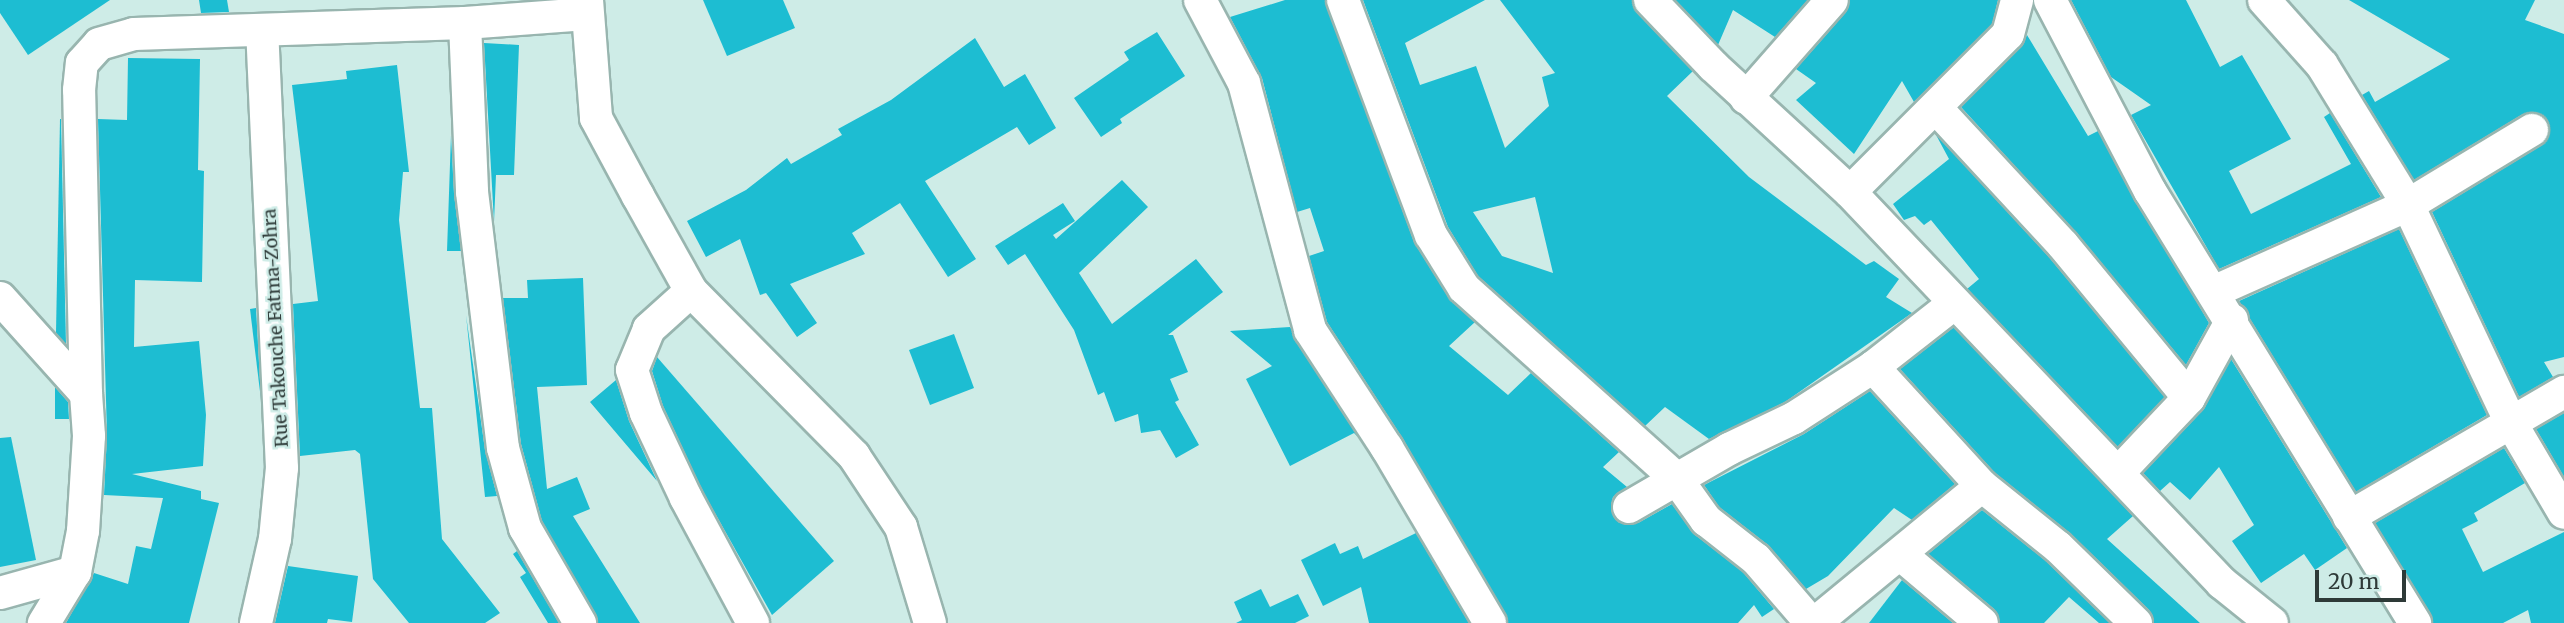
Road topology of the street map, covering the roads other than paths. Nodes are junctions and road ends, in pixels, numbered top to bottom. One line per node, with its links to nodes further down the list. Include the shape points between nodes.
1 (1343, 0): 27 (street, via 1431,235 1464,288)
2 (1650, 0): 11 (street)
3 (1832, 0): 11 (street)
4 (2017, 0): 12 (street, via 2008,34)
5 (2050, 0): 17 (street, via 2150,191)
6 (2264, 0): 15 (street, via 2322,65)
7 (1212, 4): 40 (street, via 1244,83 1310,330 1387,448)
8 (587, 7): 9 (street); 16 (street, via 596,118)
9 (465, 23): 10 (street); 37 (street, via 472,192 503,448 525,528)
10 (262, 30): 23 (street, via 134,34 99,44 82,63); 36 (street, Rue Takouche Fatma-Zohra, via 282,457 275,539)
11 (1746, 98): 14 (street)
12 (1937, 109): 14 (street); 24 (street, via 2063,245)
13 (2532, 130): 15 (street)
14 (1850, 192): 19 (street)
15 (2409, 205): 17 (street); 25 (street)
16 (691, 290): 38 (street, via 649,329 632,370 646,413 686,498); 39 (street, via 854,456 901,527)
17 (2213, 292): 20 (street)
18 (0, 298): 23 (street)
19 (1955, 303): 21 (street); 26 (street)
20 (2232, 320): 24 (street); 31 (street)
21 (1873, 368): 27 (street, via 1794,418); 28 (street)
22 (2564, 392): 25 (street)
23 (86, 394): 33 (street, via 88,481)
24 (2189, 398): 26 (street)
25 (2511, 423): 30 (street); 31 (street)
26 (2120, 471): 44 (street, via 2222,583)
27 (1676, 478): 29 (street); 41 (street, via 1706,520 1756,559)
28 (1982, 486): 32 (street); 43 (street, via 2058,547)
29 (1629, 507)
30 (2564, 513)
31 (2349, 517): 45 (street)
32 (1900, 554): 41 (street); 42 (street)
33 (75, 572): 34 (street); 35 (street)
34 (0, 593)
35 (44, 623)
36 (256, 623)
37 (580, 623)
38 (753, 623)
39 (930, 623)
40 (1490, 623)
41 (1813, 623)
42 (1982, 623)
43 (2136, 623)
44 (2272, 623)
45 (2415, 623)

